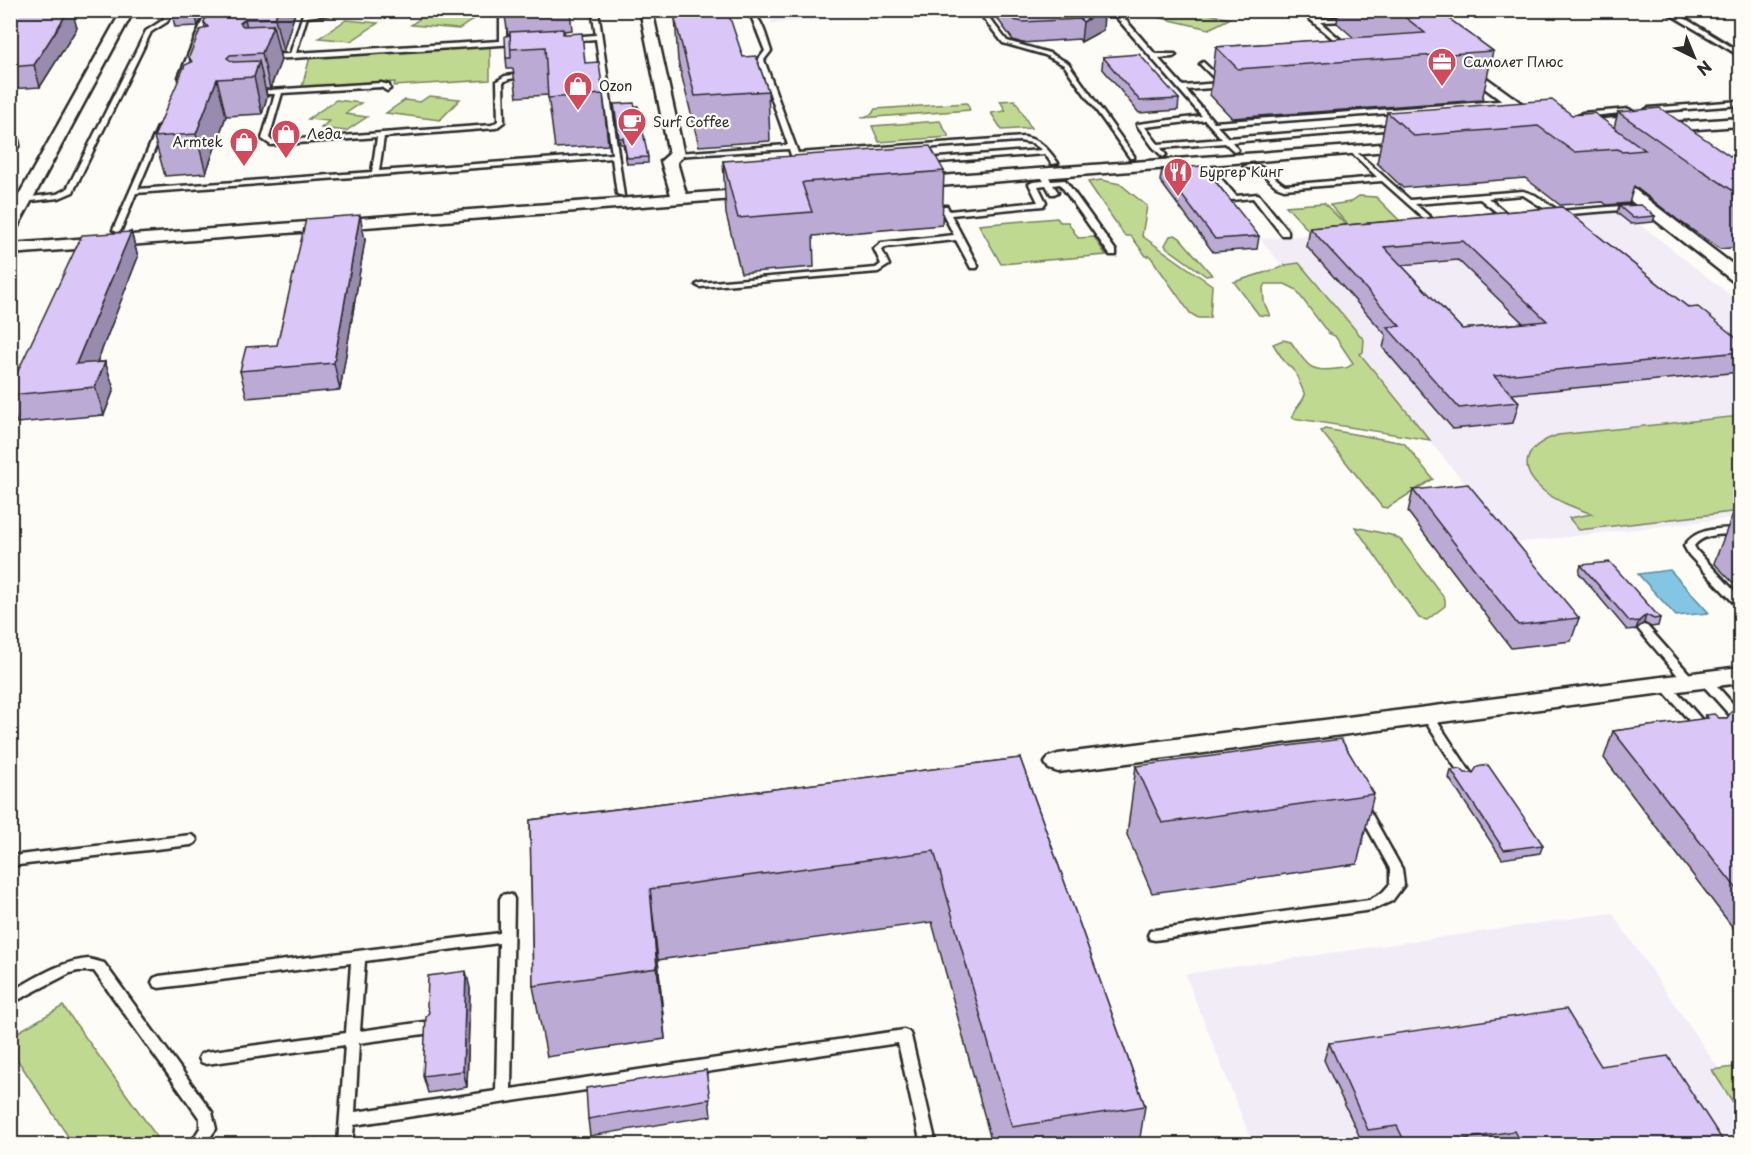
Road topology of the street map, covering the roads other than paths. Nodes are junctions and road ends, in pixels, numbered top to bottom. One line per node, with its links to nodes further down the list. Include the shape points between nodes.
1 (128, 10): 73 (street)
2 (170, 10): 73 (lane, via 165,21 149,31 70,190 59,196)
3 (210, 10): 29 (lane)
4 (357, 10): 24 (lane, via 305,15)
5 (503, 10): 20 (lane)
6 (595, 10): 17 (lane)
7 (646, 10): 56 (street)
8 (744, 10): 15 (lane, via 755,16)
9 (980, 10): 58 (lane, via 1005,42 1066,64)
10 (1113, 10): 25 (lane)
11 (1302, 10): 14 (lane)
12 (1666, 10): 22 (lane)
13 (1362, 18): 14 (lane)
14 (1315, 21): 21 (lane)
15 (761, 33): 16 (lane); 53 (lane, via 768,51 761,60)
16 (752, 34)
17 (599, 37): 18 (lane); 31 (lane)
18 (556, 39)
19 (524, 42): 20 (lane)
20 (503, 43): 24 (lane)
21 (1354, 54)
22 (1740, 54)
23 (1173, 55): 25 (lane)
24 (292, 56): 26 (lane)
25 (1153, 56): 36 (lane)
26 (263, 57)
27 (1456, 59): 41 (street)
28 (200, 61): 29 (lane)
29 (188, 62): 37 (lane)
30 (1203, 64): 34 (lane)
31 (603, 70): 32 (lane); 57 (lane)
32 (592, 71)
33 (535, 75): 50 (lane, via 500,81 501,122 494,127)
34 (1225, 85): 35 (lane); 36 (lane)
35 (1234, 85)
36 (1181, 88): 45 (lane)
37 (177, 89)
38 (387, 89): 39 (lane, via 387,85 381,85)
39 (279, 91): 40 (lane); 50 (lane, via 267,141)
40 (241, 94)
41 (1512, 102): 45 (lane); 49 (street)
42 (1740, 103): 43 (lane)
43 (1582, 115)
44 (164, 119): 68 (lane)
45 (1209, 121): 52 (lane, via 1142,123 1140,126); 55 (lane)
46 (1738, 122): 49 (street); 51 (street)
47 (1400, 127): 55 (lane)
48 (1522, 129): 49 (street)
49 (1548, 130)
50 (383, 134): 64 (lane)
51 (1567, 135)
52 (1159, 150): 55 (street); 58 (street)
53 (793, 151): 56 (lane); 62 (lane, via 1017,136 1041,144); 63 (lane)
54 (1353, 151): 55 (street); 55 (street, via 1421,141); 66 (lane)
55 (1237, 154): 60 (street); 65 (lane); 66 (lane, via 1284,187)
56 (677, 155): 71 (street, via 669,162)
57 (615, 156): 64 (lane); 70 (lane)
58 (1132, 157): 62 (street)
59 (918, 162): 62 (lane)
60 (1204, 162): 62 (street); 82 (lane, via 1234,198 1255,196)
61 (1592, 164): 76 (street)
62 (1048, 168): 62 (street, via 934,188 897,179); 69 (lane); 77 (lane, via 1033,184 1040,204); 86 (lane, via 1057,181 1066,184)
63 (800, 170)
64 (375, 173): 68 (lane)
65 (1255, 177)
66 (1383, 179): 74 (lane)
67 (767, 188): 71 (street)
68 (134, 191): 81 (lane)
69 (1054, 192)
70 (621, 194): 71 (street); 81 (street)
71 (679, 195): 85 (street)
72 (1482, 196): 74 (lane); 76 (lane, via 1528,194 1558,213); 78 (lane)
73 (25, 200): 80 (street)
74 (1408, 202): 79 (lane)
75 (942, 203): 77 (lane)
76 (1647, 206): 88 (street)
77 (946, 213): 83 (lane)
78 (1503, 216)
79 (1428, 220)
80 (10, 226)
81 (117, 230): 84 (street)
82 (1285, 232)
83 (959, 237): 87 (lane); 89 (lane, via 884,245 878,249 885,265 878,270)
84 (10, 238)
85 (10, 249)
86 (1113, 253)
87 (974, 266)
88 (1740, 278)
89 (700, 285)
90 (1740, 531): 91 (lane, via 1703,534 1692,539 1689,546)
91 (1740, 603)
92 (1643, 628): 94 (lane)
93 (1740, 675): 94 (street)
94 (1697, 681): 95 (street); 97 (lane)
95 (1665, 685): 96 (street); 98 (lane)
96 (1427, 715): 99 (street, via 1322,734); 100 (lane)
97 (1740, 719)
98 (1712, 740)
99 (1058, 763)
100 (1467, 776)
101 (1358, 799): 105 (lane, via 1396,869 1397,885 1387,897 1372,905)
102 (191, 840): 103 (lane)
103 (10, 861)
104 (507, 898): 106 (lane)
105 (1155, 935)
106 (506, 937): 107 (lane); 113 (lane)
107 (358, 956): 108 (lane); 111 (lane)
108 (159, 982)
109 (10, 999): 115 (lane, via 67,968 92,963 99,967 207,1118 208,1130)
110 (424, 1028): 111 (lane)
111 (352, 1038): 112 (lane); 114 (lane)
112 (206, 1058)
113 (503, 1096): 114 (lane); 117 (lane, via 904,1035)
114 (346, 1120): 116 (lane)
115 (197, 1144)
116 (345, 1144)
117 (929, 1144)

